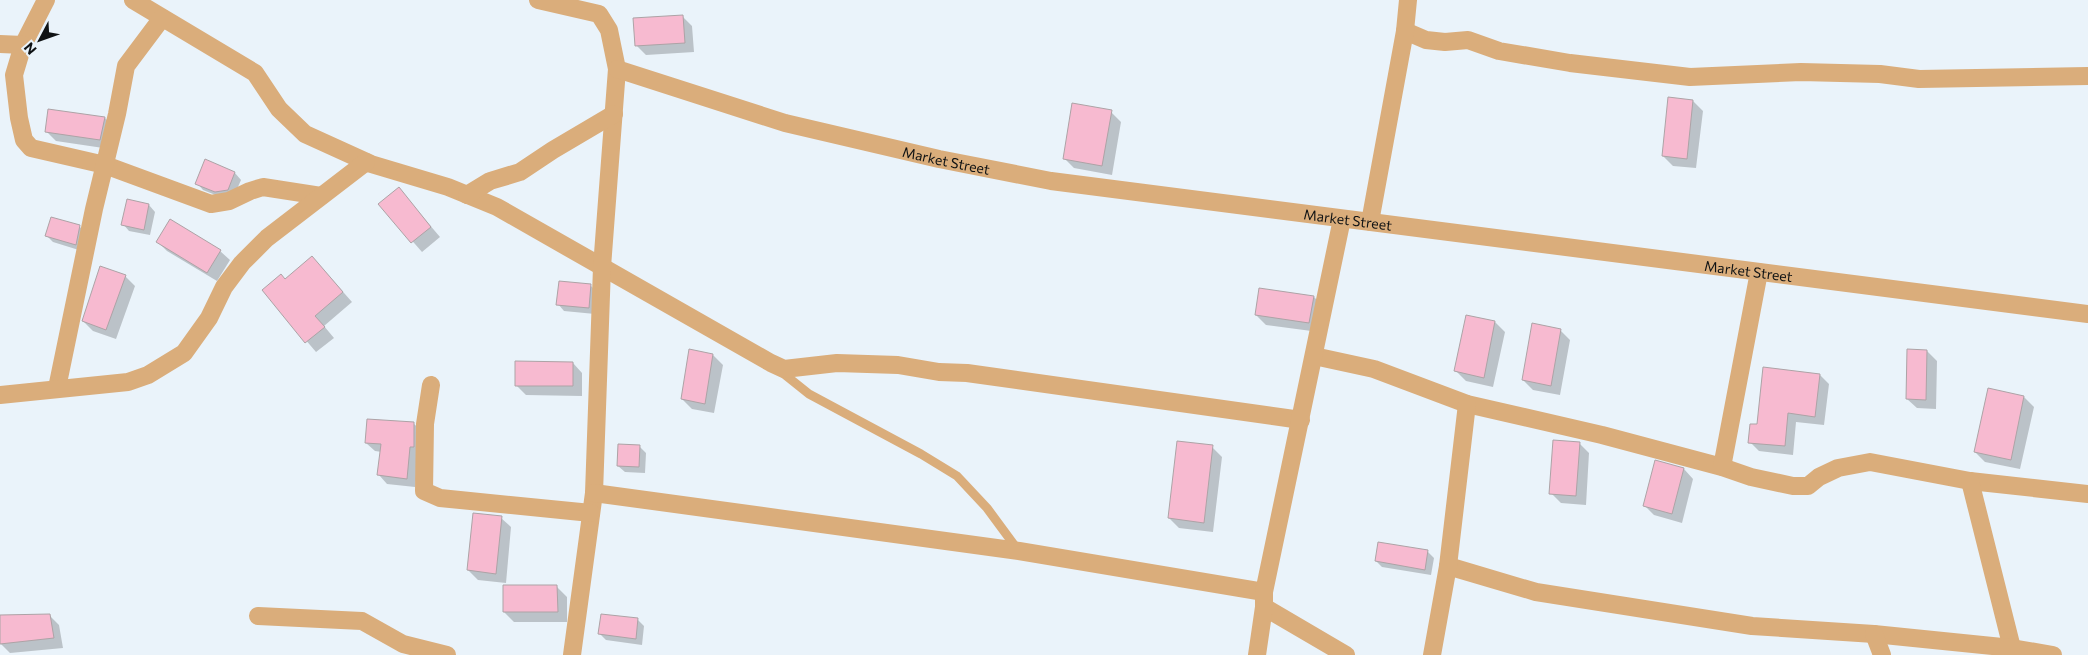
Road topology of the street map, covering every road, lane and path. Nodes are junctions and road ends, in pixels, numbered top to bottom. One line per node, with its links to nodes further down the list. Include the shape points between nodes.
1 (46, 0): 8 (street)
2 (133, 0): 5 (street)
3 (538, 0): 9 (street, via 599,14 609,30)
4 (1408, 0): 6 (street)
5 (162, 18): 12 (street, via 255,74 279,109 305,134); 13 (street, via 126,66)
6 (1405, 31): 10 (street, via 1426,40 1468,40 1508,53 1690,77 1801,72 1880,74 1919,79); 17 (street)
7 (0, 44): 8 (street)
8 (23, 45): 13 (street, via 14,75 24,140 31,148)
9 (618, 69): 11 (street); 16 (street, Market Street, via 785,123 939,159 1051,181)
10 (2088, 76)
11 (614, 114): 14 (street, via 520,172 490,181); 18 (street)
12 (366, 162): 14 (street); 15 (street)
13 (105, 166): 15 (street, via 211,204 229,201 263,187); 24 (street)
14 (467, 195): 18 (street, via 497,207)
15 (321, 196): 24 (street, via 267,238 242,263 184,353 148,375 128,382)
16 (1342, 219): 17 (street, Market Street); 21 (street)
17 (1370, 222): 19 (street, Market Street)
18 (602, 267): 22 (street); 30 (street)
19 (1759, 272): 20 (street, Market Street); 28 (street)
20 (2088, 314)
21 (1314, 356): 26 (street, via 1374,369); 27 (street)
22 (771, 363): 27 (street, via 784,368 837,363 898,365); 33 (lane, via 809,394 957,476 987,508)
23 (431, 385): 32 (street, via 424,424 424,491 440,498)
24 (57, 388): 25 (street)
25 (0, 394)
26 (1467, 404): 28 (street); 34 (street)
27 (1301, 420): 35 (street)
28 (1722, 467): 29 (street, via 1793,486 1808,486 1838,468 1870,462)
29 (1970, 480): 31 (street); 38 (street)
30 (594, 494): 32 (street); 33 (street)
31 (2088, 494)
32 (591, 513): 40 (street)
33 (1019, 551): 35 (street)
34 (1448, 566): 37 (street, via 1536,592 1752,626); 43 (street)
35 (1264, 600): 41 (street); 42 (street)
36 (258, 616): 39 (street, via 362,621 403,644)
37 (1874, 634): 38 (street); 44 (street)
38 (2012, 648): 45 (street)
39 (447, 655)
40 (572, 655)
41 (1257, 655)
42 (1346, 655)
43 (1432, 655)
44 (1882, 655)
45 (2053, 655)

